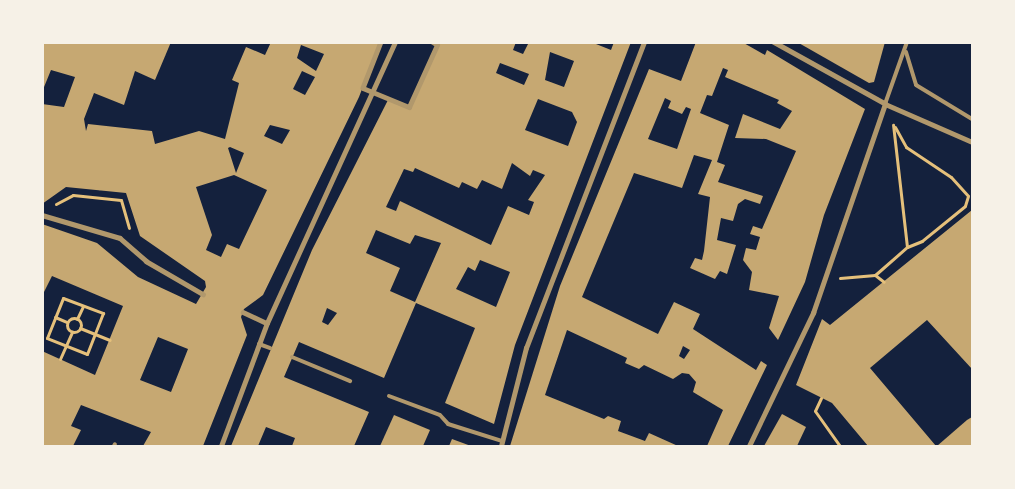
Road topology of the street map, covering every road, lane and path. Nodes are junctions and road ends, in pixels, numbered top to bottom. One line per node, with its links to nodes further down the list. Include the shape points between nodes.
1 (382, 42): 8 (street, via 363,88)
2 (395, 42): 8 (street)
3 (432, 42): 8 (street, via 437,45 409,107)
4 (644, 42): 38 (street, via 526,348)
5 (773, 42): 9 (street)
6 (906, 42): 7 (lane)
7 (906, 52): 9 (lane); 10 (lane, via 916,85)
8 (375, 93): 25 (street)
9 (885, 104): 11 (street); 40 (street, via 813,313)
10 (972, 119)
11 (972, 142)
12 (50, 207): 15 (path, via 73,195 121,200)
13 (42, 215): 15 (street, via 120,238)
14 (907, 247): 14 (path, via 922,241 965,206 968,196 951,177 906,147 893,125 901,162); 16 (path)
15 (135, 252): 19 (street)
16 (875, 274): 17 (path); 18 (path)
17 (838, 278)
18 (884, 282)
19 (203, 294)
20 (83, 306): 22 (path, via 63,298); 23 (path); 28 (path, via 103,314)
21 (243, 312): 25 (street)
22 (55, 317): 24 (path); 31 (path, via 47,338)
23 (77, 319): 24 (path, via 70,317); 26 (path, via 82,322)
24 (67, 322): 27 (path, via 65,329)
25 (267, 323): 30 (street)
26 (80, 328): 27 (path, via 78,334); 28 (path)
27 (72, 332): 31 (path)
28 (95, 334): 29 (path); 31 (path, via 87,354)
29 (110, 340)
30 (259, 344): 32 (lane); 39 (street)
31 (66, 345): 34 (path)
32 (270, 348)
33 (292, 357): 35 (lane)
34 (60, 359)
35 (350, 381)
36 (389, 396): 38 (lane, via 440,415 448,424)
37 (821, 398): 41 (path, via 815,411)
38 (501, 444)
39 (221, 446)
40 (749, 446)
41 (840, 446)

